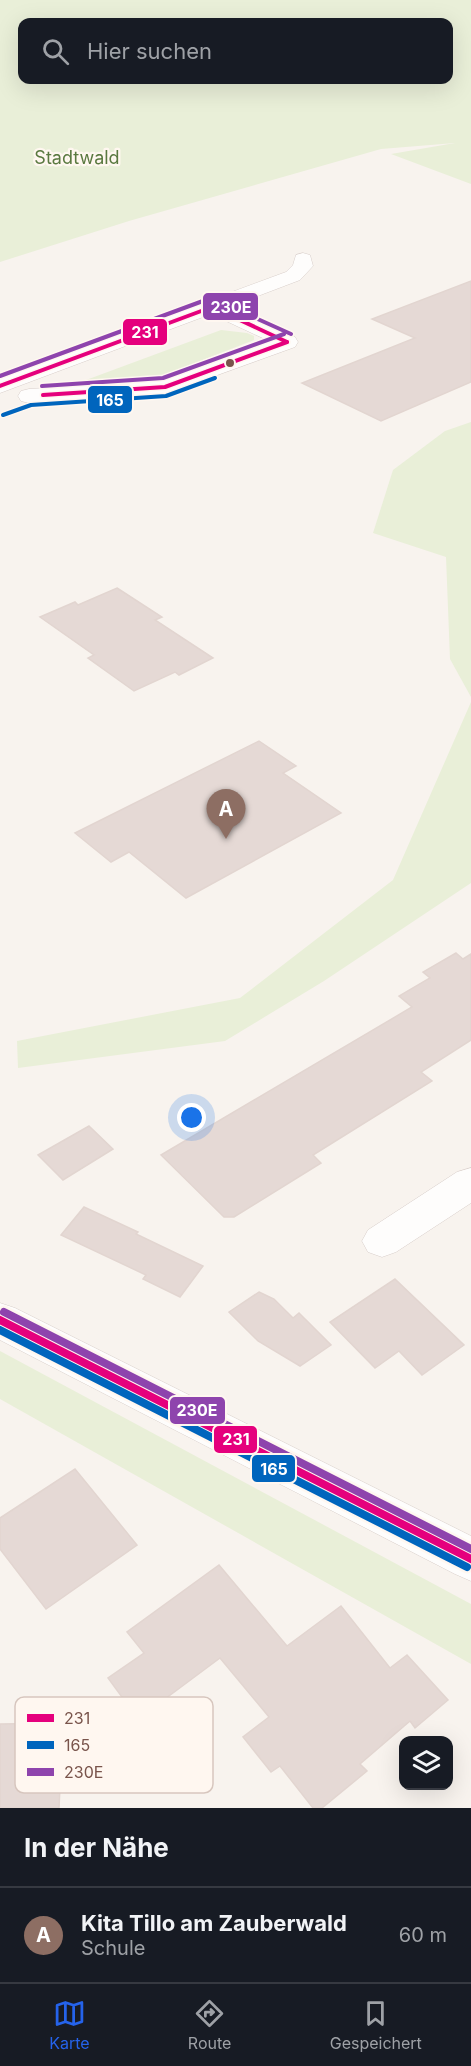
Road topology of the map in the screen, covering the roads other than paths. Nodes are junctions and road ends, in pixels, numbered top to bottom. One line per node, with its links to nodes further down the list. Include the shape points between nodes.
1 (303, 259): 2 (street, via 303,266 293,276)
2 (222, 312): 3 (street); 4 (street); 4 (street, via 287,342 165,387)
3 (0, 386)
4 (29, 396): 5 (street)
5 (0, 407)
6 (471, 1183): 7 (street)
7 (382, 1242)
8 (0, 1320): 9 (street)
9 (471, 1559)

